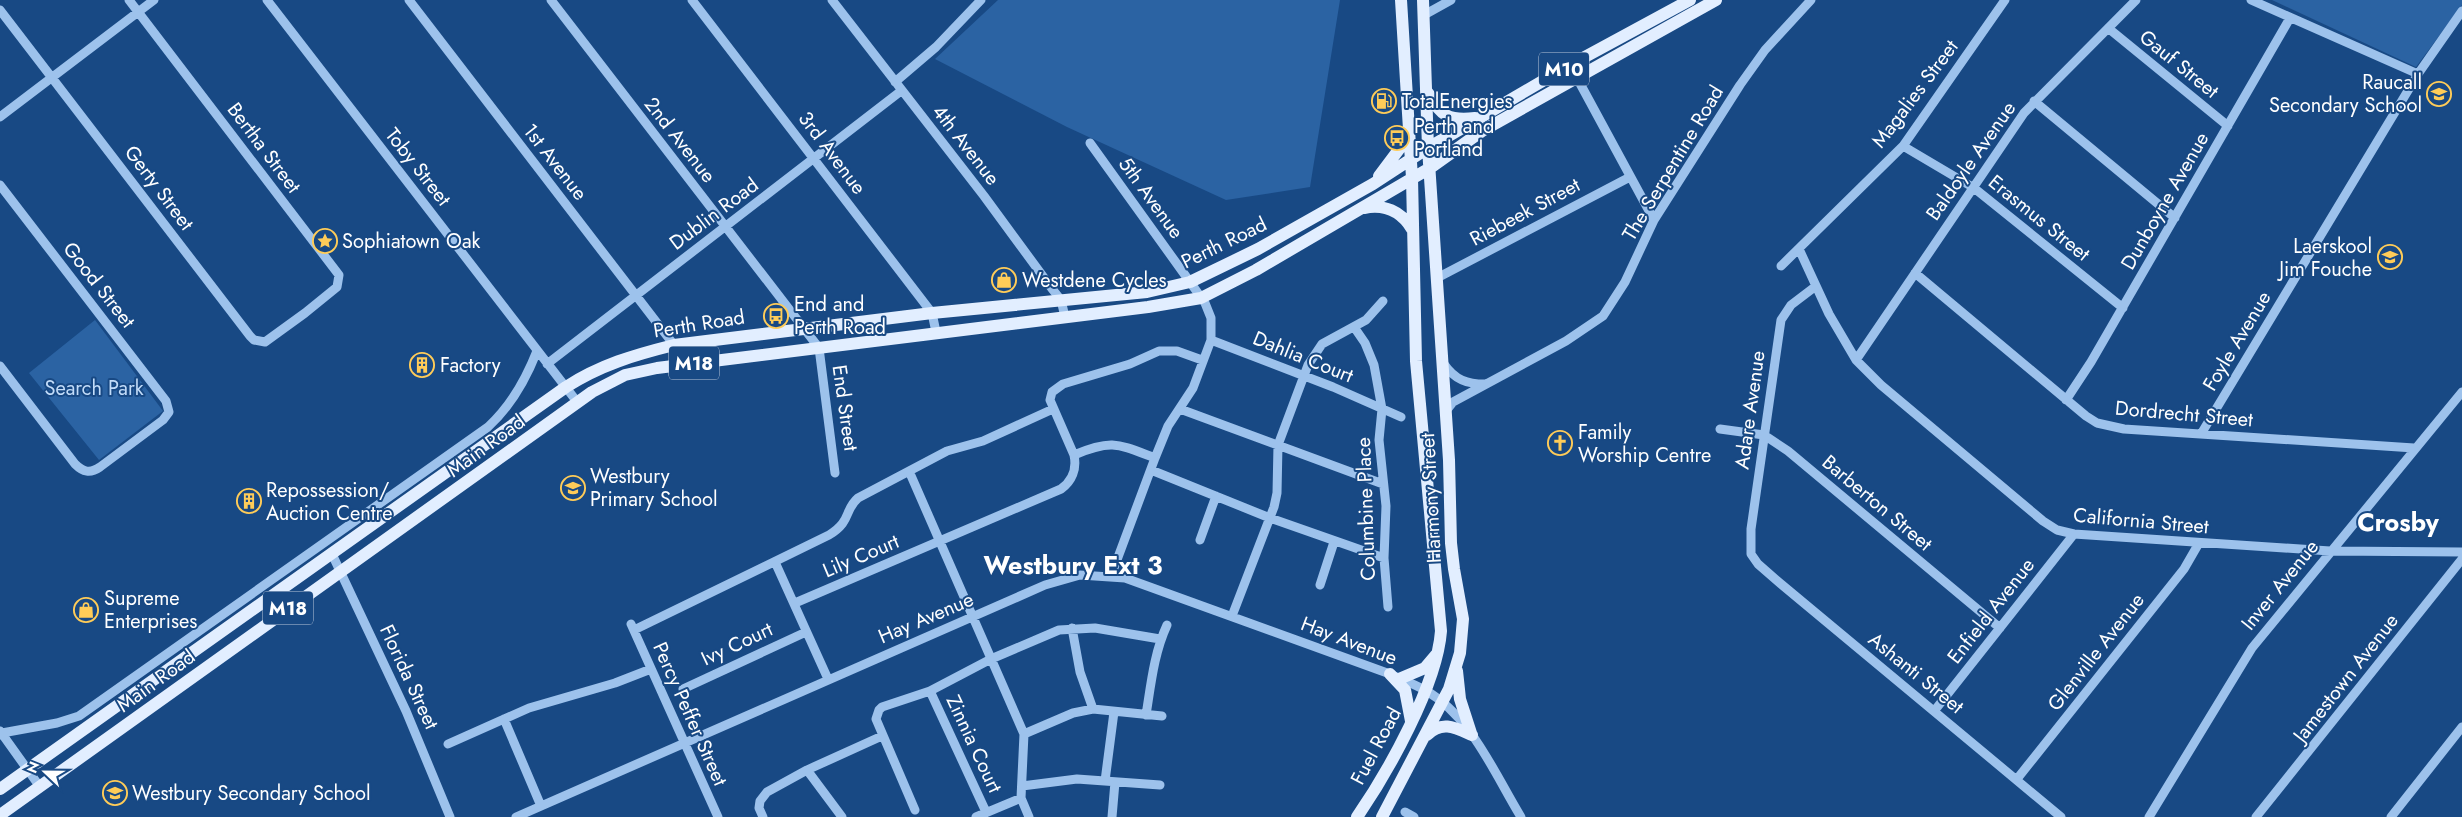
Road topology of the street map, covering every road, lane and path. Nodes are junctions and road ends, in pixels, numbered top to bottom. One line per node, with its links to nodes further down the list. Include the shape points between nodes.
1 (129, 0): 20 (street, Bertha Street)
2 (154, 0): 20 (street)
3 (267, 0): 72 (street, Toby Street)
4 (409, 0): 58 (street, 1st Avenue)
5 (551, 0): 50 (street, 2nd Avenue)
6 (692, 0): 39 (street, 3rd Avenue)
7 (832, 0): 28 (street, 4th Avenue)
8 (1401, 0): 35 (main road)
9 (1423, 0): 21 (main road)
10 (1451, 0): 21 (street)
11 (1690, 0): 24 (main road, M10)
12 (1716, 0): 26 (main road, M10)
13 (1811, 0): 49 (street, The Serpentine Road, via 1765,50)
14 (2005, 0): 37 (street, Magalies Street)
15 (2136, 0): 23 (street, Baldoyle Avenue)
16 (2251, 0): 22 (street)
17 (979, 1): 28 (street, via 936,47)
18 (0, 10): 27 (street, Gerty Street)
19 (2462, 11): 25 (street, Foyle Avenue)
20 (138, 12): 27 (street); 63 (street, Bertha Street, via 339,276 337,286)
21 (1424, 14): 30 (main road)
22 (2290, 18): 25 (street); 34 (street, Dunboyne Avenue)
23 (2108, 28): 31 (street, Baldoyle Avenue); 34 (street, Gauf Street)
24 (1570, 65): 26 (street); 33 (main road, M10)
25 (2418, 74): 91 (street, Foyle Avenue)
26 (1578, 76): 41 (main road, M10, via 1482,131); 43 (street)
27 (52, 78): 32 (street); 63 (street, Gerty Street, via 254,340 264,342)
28 (895, 82): 29 (street, 4th Avenue)
29 (901, 91): 39 (street, Dublin Road); 60 (street, 4th Avenue)
30 (1427, 91): 33 (main road, via 1435,106 1447,117 1459,120); 38 (main road)
31 (2034, 101): 46 (street, Baldoyle Avenue); 48 (street)
32 (0, 117)
33 (1481, 118): 38 (main road, M10)
34 (2228, 126): 48 (street, Dunboyne Avenue)
35 (1409, 127): 40 (main road); 44 (main road, via 1400,148)
36 (1090, 143): 56 (street, 5th Avenue)
37 (1903, 146): 46 (street, Erasmus Street); 52 (street, Magalies Street)
38 (1428, 148): 40 (main road, Perth Road / M18); 41 (main road, Harmony Street)
39 (814, 158): 50 (street, Dublin Road); 64 (street, 3rd Avenue)
40 (1411, 160): 42 (main road); 44 (main road, Perth Road / M18)
41 (1430, 168): 42 (main road, Perth Road / M18); 55 (main road, Harmony Street)
42 (1412, 178): 47 (main road, Perth Road / M18); 51 (main road, Harmony Street)
43 (1630, 178): 49 (street); 55 (street, Riebeek Street)
44 (1373, 184): 56 (main road, Perth Road / M18, via 1258,249)
45 (0, 185): 77 (street, Good Street, via 170,412 100,467 84,471 75,464)
46 (1974, 188): 54 (street, Baldoyle Avenue); 62 (street, Erasmus Street)
47 (1360, 208): 51 (main road, via 1388,208 1404,217); 59 (main road, Perth Road / M18, via 1256,270)
48 (2175, 218): 62 (street, Dunboyne Avenue)
49 (1654, 220): 79 (street, The Serpentine Road, via 1610,308 1598,320)
50 (726, 228): 58 (street, Dublin Road); 67 (street, 2nd Avenue)
51 (1412, 229): 126 (main road, Harmony Street, via 1416,361 1433,565 1440,611)
52 (1799, 249): 53 (street, Magalies Street); 57 (street, California Street)
53 (1781, 266)
54 (1915, 273): 74 (street, Baldoyle Avenue); 82 (street, Dordrecht Street)
55 (1437, 278): 75 (main road, Harmony Street)
56 (1190, 282): 59 (street, 5th Avenue); 60 (main road, Perth Road / M18, via 1147,292)
57 (1816, 286): 74 (street, California Street); 90 (street, Adare Avenue, via 1790,304 1781,320)
58 (636, 295): 70 (street, 1st Avenue); 76 (street, Dublin Road)
59 (1201, 298): 65 (main road, Perth Road / M18, via 1148,308); 69 (street, 5th Avenue, via 1210,318)
60 (1060, 300): 64 (main road, Perth Road / M18); 65 (street, 4th Avenue)
61 (1383, 301): 66 (street)
62 (2123, 308): 82 (street, Dunboyne Avenue)
63 (305, 313)
64 (932, 313): 67 (main road, Perth Road / M18); 68 (street, 3rd Avenue)
65 (1065, 317): 68 (main road, Perth Road / M18)
66 (1354, 327): 78 (street, via 1322,344); 86 (street, Columbine Place, via 1374,364)
67 (803, 328): 70 (main road, Perth Road / M18); 71 (street, 2nd Avenue)
68 (936, 332): 71 (main road, Perth Road / M18)
69 (1211, 340): 73 (street); 78 (street, Dahlia Court)
70 (674, 345): 80 (main road, Perth Road / M18, via 616,361)
71 (819, 348): 83 (main road, Perth Road / M18, via 637,372 604,385); 98 (street, End Street)
72 (537, 351): 76 (street, Toby Street); 144 (street, Main Road, via 530,369 501,414 464,444 79,716)
73 (1202, 360): 84 (street, via 1177,352 1159,351 1130,364 1063,384 1050,396); 85 (street, via 1193,388)
74 (1856, 360): 102 (street, California Street, via 1881,385 2043,521 2057,530)
75 (1442, 362): 79 (street, via 1462,381); 87 (main road, Harmony Street)
76 (547, 364): 80 (street, Toby Street)
77 (0, 366)
78 (1303, 375): 86 (street, Dahlia Court); 92 (street)
79 (1486, 384): 87 (street, The Serpentine Road, via 1453,402)
80 (566, 388): 83 (street, Toby Street); 109 (main road, Main Road / M18)
81 (2462, 392): 93 (street, Inver Avenue)
82 (2066, 400): 91 (street, Dordrecht Street, via 2097,423 2110,427)
83 (578, 403): 114 (main road, Main Road / M18)
84 (1053, 409): 94 (street); 97 (street, via 983,441 946,451)
85 (1180, 409): 92 (street); 95 (street, via 1168,426)
86 (1382, 409): 88 (street, Columbine Place); 99 (street, Columbine Place, via 1379,440)
87 (1446, 411): 128 (main road, Harmony Street, via 1451,543 1463,619)
88 (1401, 417)
89 (1720, 429): 90 (street, Barberton Street)
90 (1764, 434): 110 (street, Adare Avenue, via 1751,529); 123 (street, Barberton Street)
91 (2201, 434): 93 (street, Dordrecht Street)
92 (1278, 445): 99 (street); 101 (street, via 1277,493)
93 (2414, 448): 107 (street, Inver Avenue)
94 (1074, 456): 95 (street, via 1096,446 1110,444); 103 (street, Lily Court, via 1075,469 1061,489)
95 (1154, 458): 96 (street)
96 (1151, 470): 100 (street); 115 (street)
97 (909, 471): 103 (street); 113 (street, via 858,498 845,522 836,530)
98 (836, 472)
99 (1383, 484): 111 (street, Columbine Place, via 1386,516)
100 (1216, 496): 101 (street); 104 (street)
101 (1270, 518): 105 (street); 119 (street)
102 (2074, 534): 106 (street, California Street); 123 (street, Enfield Avenue)
103 (940, 540): 117 (street, Lily Court); 120 (street)
104 (1200, 540)
105 (1334, 542): 111 (street); 116 (street)
106 (2199, 544): 107 (street, California Street); 153 (street, Glenville Avenue, via 2184,569)
107 (2330, 551): 108 (street, California Street); 179 (street, Inver Avenue, via 2244,660)
108 (2462, 552)
109 (332, 554): 114 (street, Florida Street); 151 (main road, Main Road / M18)
110 (1751, 554): 137 (street, Ashanti Street, via 1781,584)
111 (1384, 558): 118 (street, Columbine Place)
112 (2462, 559): 180 (street, Jamestown Avenue)
113 (775, 562): 117 (street); 129 (street, Percy Peffer Street, via 633,628)
114 (341, 571): 158 (main road, Main Road / M18); 167 (street, Florida Street)
115 (1111, 576): 119 (street, Hay Avenue, via 1139,582); 120 (street, Hay Avenue, via 1059,580)
116 (1320, 585)
117 (795, 604): 124 (street)
118 (1388, 607)
119 (1232, 616): 130 (street, Hay Avenue)
120 (974, 617): 127 (street); 131 (street, Hay Avenue)
121 (1167, 625): 125 (street)
122 (1072, 628): 125 (street, via 1106,629); 127 (street, via 1059,630); 136 (street, via 1080,672)
123 (2000, 628): 137 (street, Enfield Avenue)
124 (806, 632): 131 (street); 132 (street, Ivy Court)
125 (1160, 639): 139 (street)
126 (1440, 648): 130 (main road, via 1425,668); 134 (main road, Harmony Street)
127 (991, 659): 133 (street); 145 (street)
128 (1457, 666): 135 (main road, Harmony Street); 146 (main road, via 1459,692)
129 (651, 669): 141 (street); 149 (street, Percy Peffer Street)
130 (1395, 676): 134 (street, Hay Avenue); 142 (main road, via 1405,690)
131 (828, 679): 149 (street, Hay Avenue)
132 (683, 689)
133 (930, 691): 147 (street, via 895,701 879,710 876,719); 163 (street, Zinnia Court)
134 (1425, 691): 135 (street, Hay Avenue); 142 (main road, Fuel Road)
135 (1443, 703): 146 (street); 148 (main road, Fuel Road)
136 (1093, 709): 138 (street); 145 (street, via 1073,713)
137 (1935, 710): 153 (street, Ashanti Street)
138 (1114, 712): 139 (street); 154 (street)
139 (1146, 715): 140 (street)
140 (1162, 716)
141 (504, 718): 150 (street); 161 (street)
142 (1411, 721): 175 (main road, Fuel Road)
143 (2462, 727): 181 (street)
144 (0, 733): 151 (street)
145 (1024, 734): 157 (street)
146 (1472, 734): 148 (main road, via 1443,726); 166 (street)
147 (882, 736): 152 (street); 162 (street)
148 (1425, 738): 176 (main road, Fuel Road)
149 (684, 743): 161 (street, Hay Avenue); 169 (street, Percy Peffer Street)
150 (448, 744)
151 (28, 770): 158 (street); 159 (main road, Main Road / M18)
152 (807, 770): 170 (street, via 767,792 760,802); 171 (street)
153 (2016, 779): 178 (street, Ashanti Street)
154 (1105, 781): 155 (street); 157 (street, via 1065,779)
155 (1115, 782): 156 (street); 174 (street)
156 (1160, 785)
157 (1022, 786): 160 (street)
158 (40, 787): 165 (main road, Main Road / M18)
159 (0, 789)
160 (1021, 798): 163 (street); 173 (street)
161 (541, 806): 168 (street, Hay Avenue)
162 (915, 810)
163 (986, 812): 172 (street)
164 (1405, 812): 177 (street)
165 (0, 815)
166 (1518, 816)
167 (450, 817)
168 (516, 817)
169 (718, 817)
170 (762, 817)
171 (842, 817)
172 (976, 817)
173 (1029, 817)
174 (1112, 817)
175 (1357, 817)
176 (1382, 817)
177 (1414, 817)
178 (2061, 817)
179 (2149, 817)
180 (2256, 817)
181 (2391, 817)

